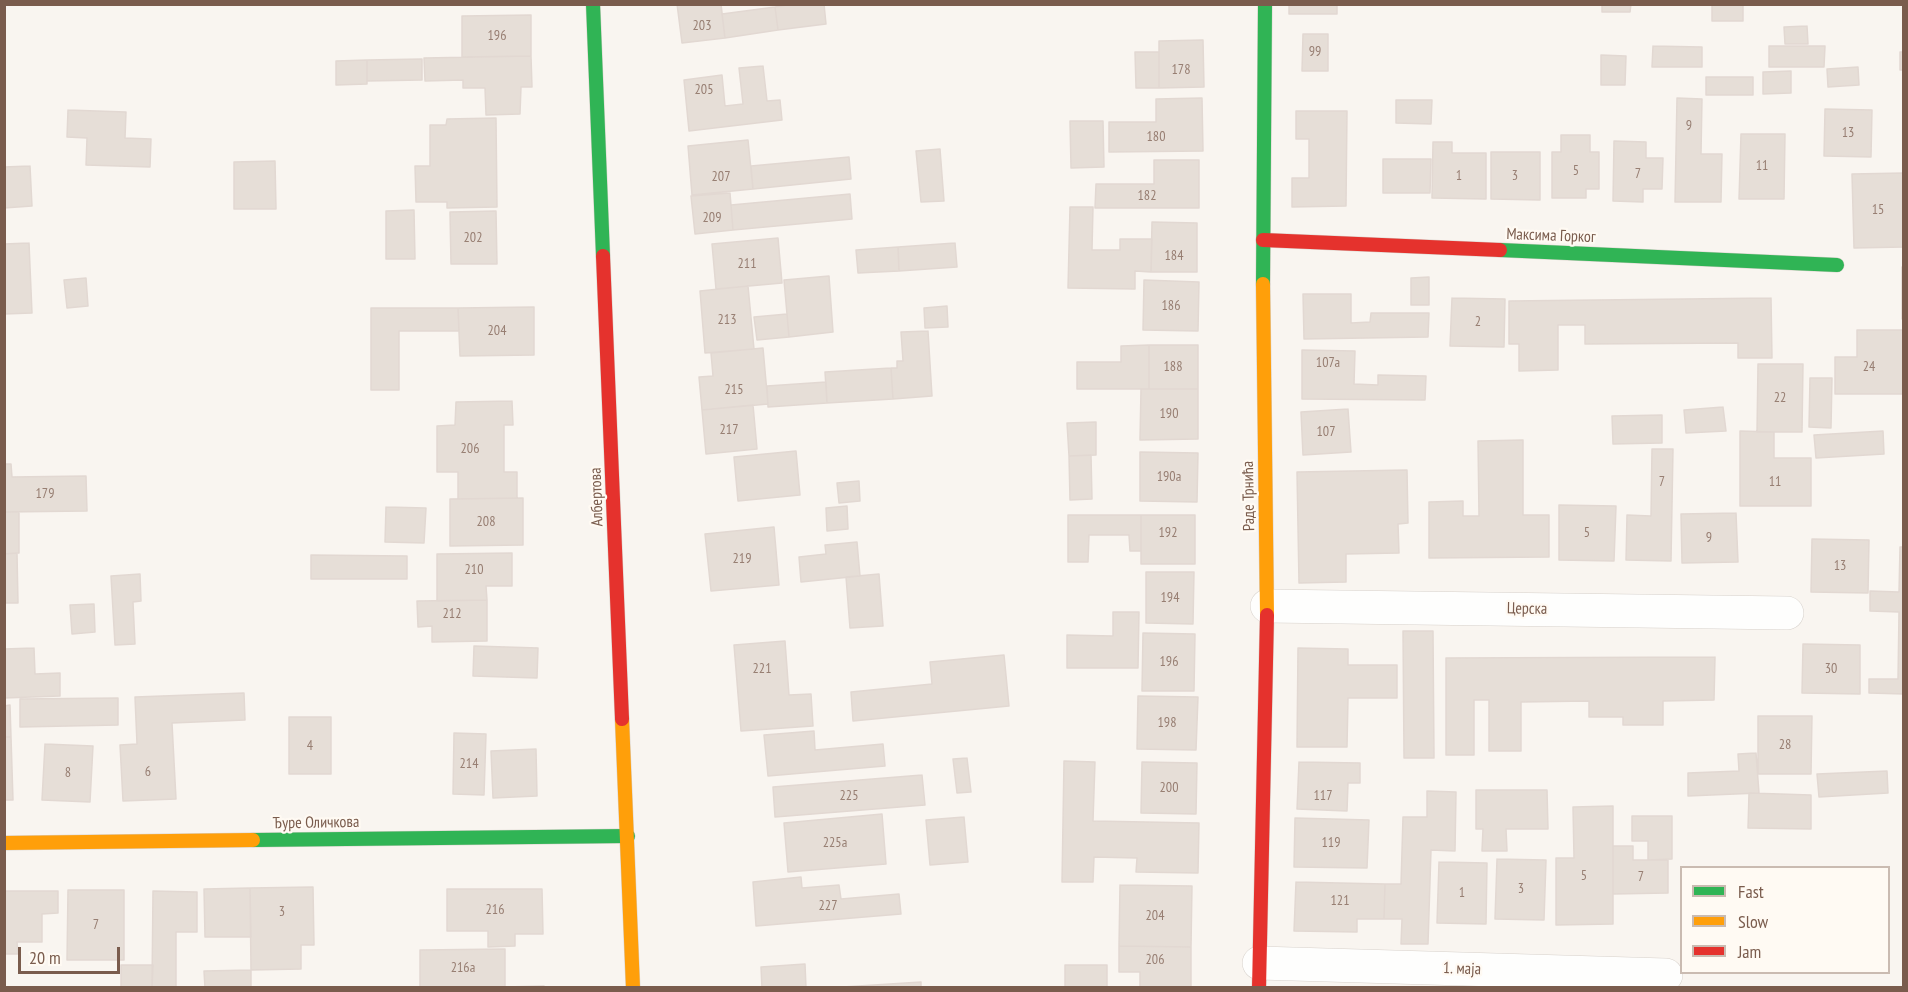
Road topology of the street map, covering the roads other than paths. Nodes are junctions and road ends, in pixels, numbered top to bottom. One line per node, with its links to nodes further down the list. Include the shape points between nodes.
1 (593, 4): 7 (street, Албертова)
2 (1265, 4): 3 (street, Раде Трнића)
3 (1263, 240): 4 (street, Максима Горког); 5 (street, Раде Трнића)
4 (1837, 265)
5 (1267, 606): 6 (street, Церска); 9 (street, Раде Трнића)
6 (1787, 613)
7 (628, 836): 8 (street, Ђуре Оличкова); 11 (street, Албертова)
8 (4, 843)
9 (1259, 975): 10 (street, 1. маја)
10 (1666, 975)
11 (633, 987)

